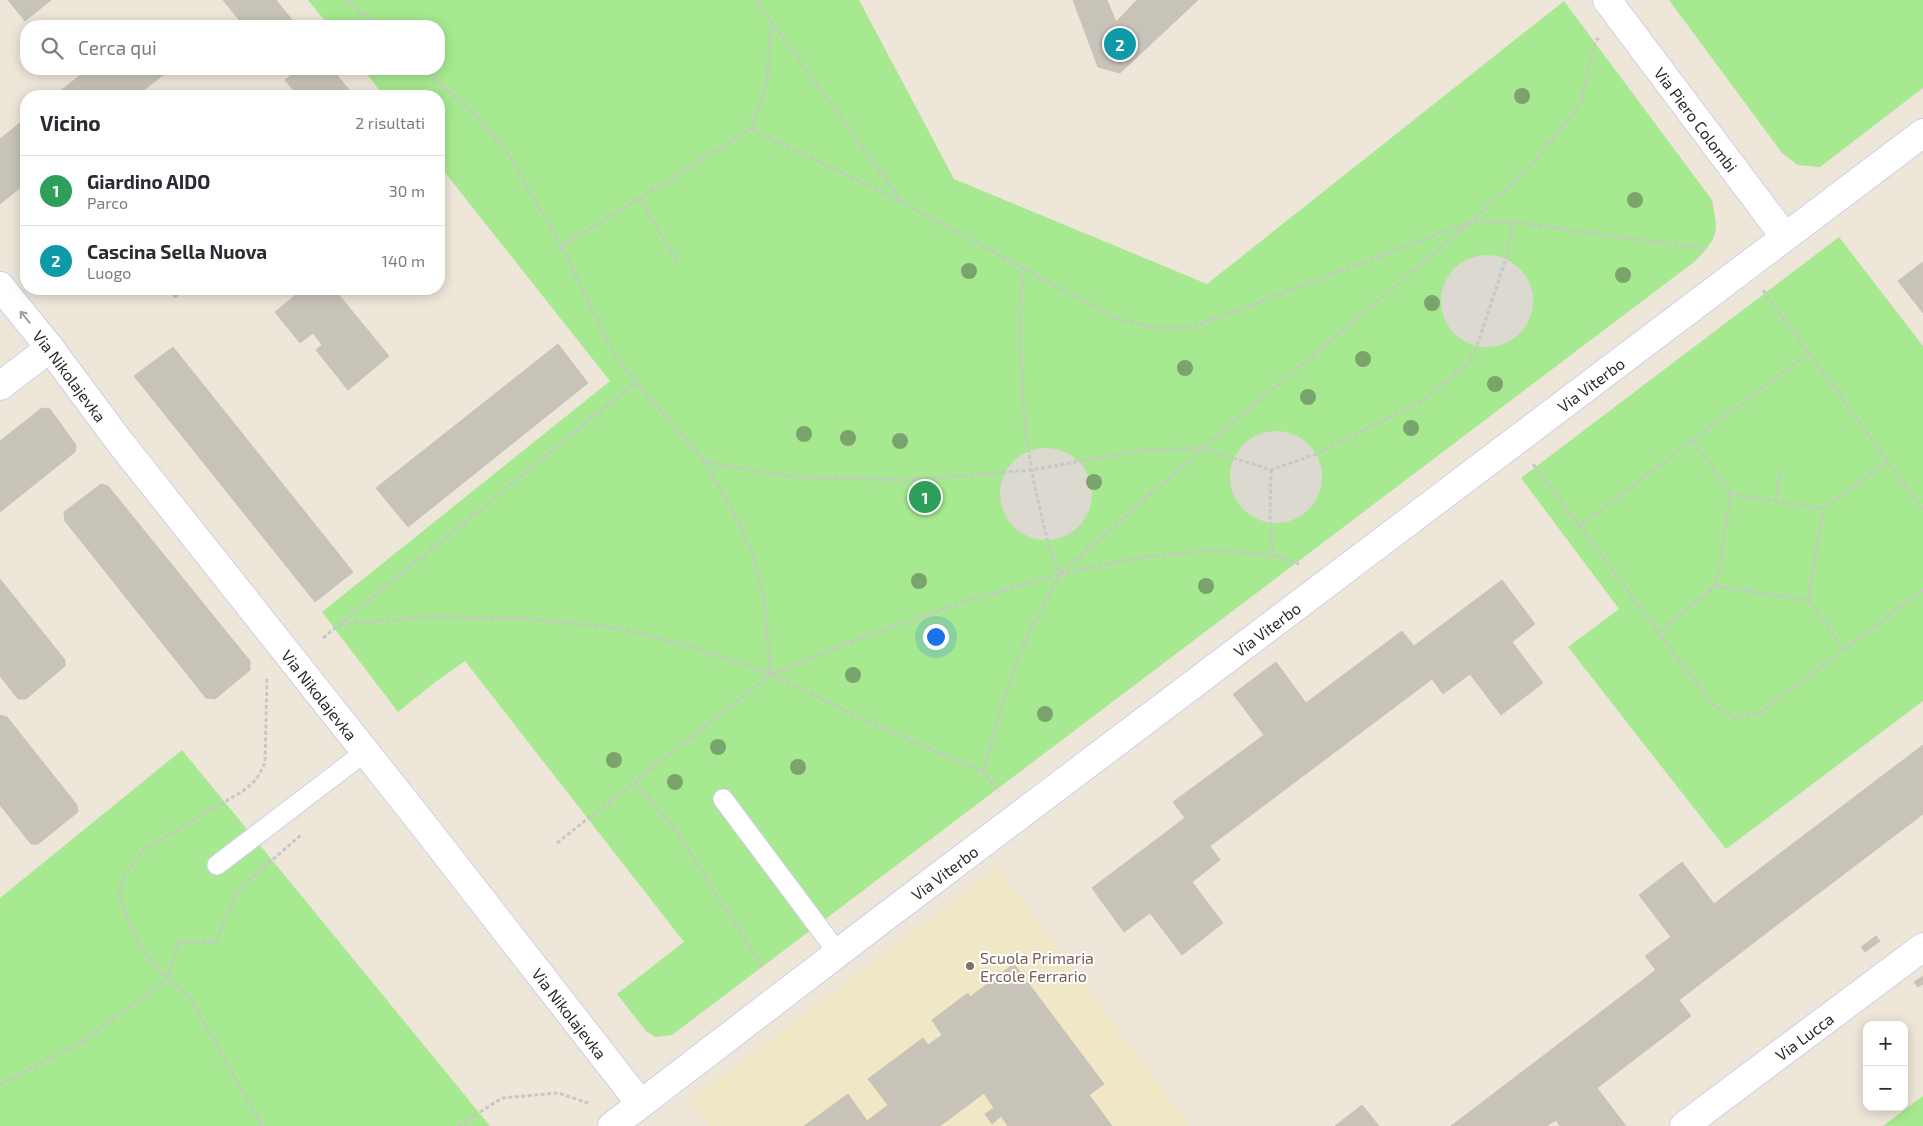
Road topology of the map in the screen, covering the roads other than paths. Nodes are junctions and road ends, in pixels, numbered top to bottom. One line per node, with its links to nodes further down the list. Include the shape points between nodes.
1 (1615, 10): 3 (street, Via Piero Colombi)
2 (1923, 133): 3 (street, Via Viterbo)
3 (1784, 237): 11 (street, Via Viterbo)
4 (0, 286): 5 (street, Via Nikolajevka, one-way to 4)
5 (50, 348): 6 (street); 7 (street, Via Nikolajevka, via 119,441)
6 (0, 386)
7 (365, 752): 9 (lane); 12 (street, Via Nikolajevka)
8 (723, 799): 11 (lane)
9 (217, 865)
10 (1923, 947): 14 (street, Via Lucca)
11 (838, 953): 12 (street, Via Viterbo)
12 (640, 1103): 13 (street, Via Viterbo)
13 (612, 1126)
14 (1684, 1126)

